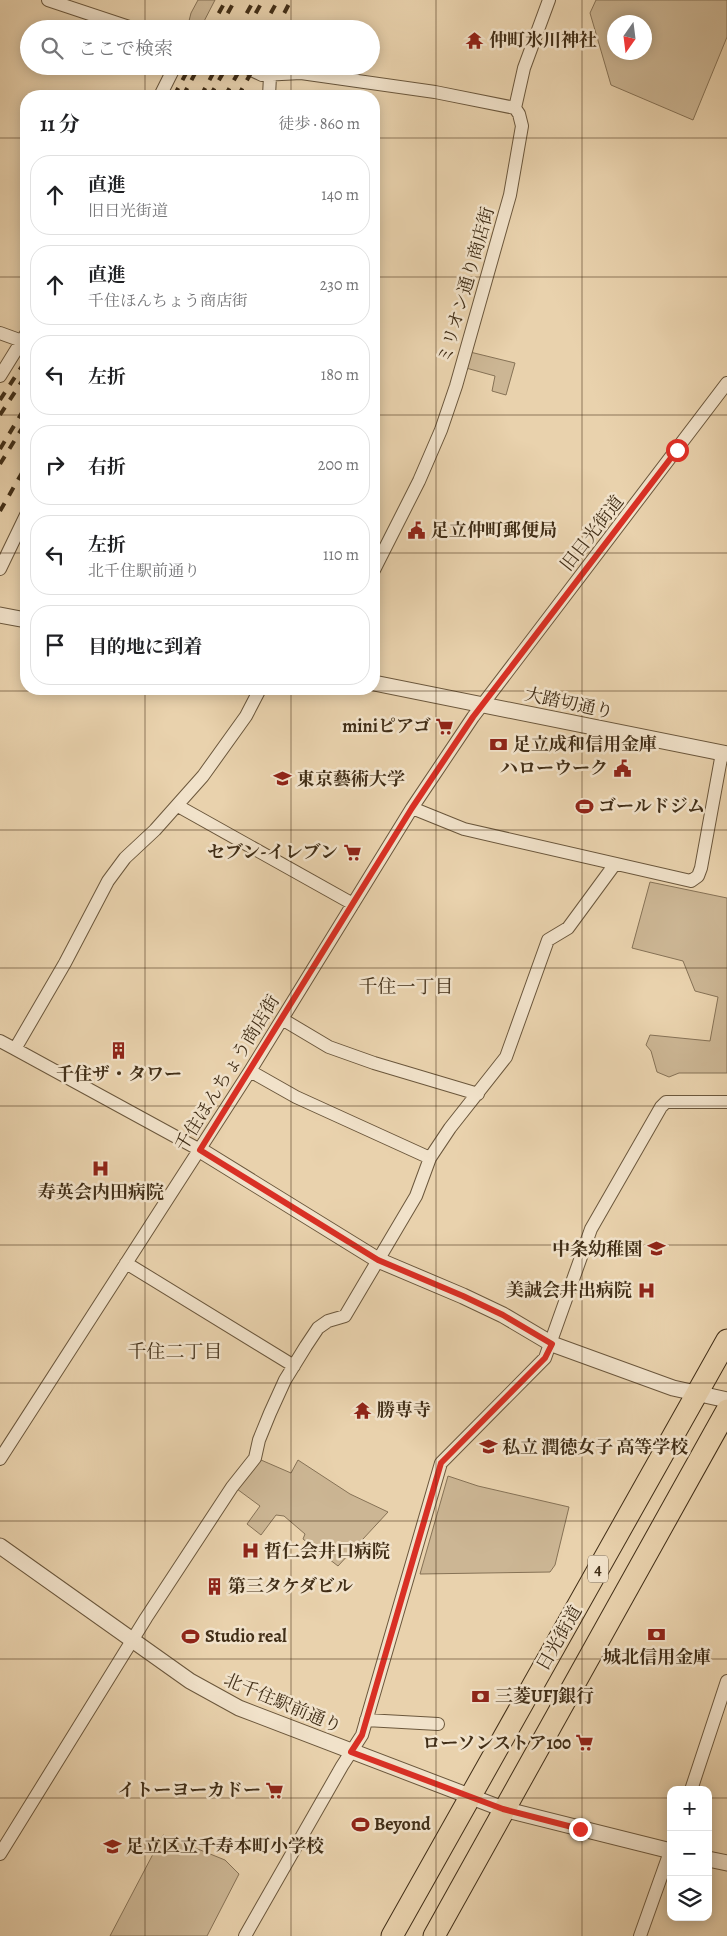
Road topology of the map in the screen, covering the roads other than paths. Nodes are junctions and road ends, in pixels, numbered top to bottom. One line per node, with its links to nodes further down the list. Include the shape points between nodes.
1 (48, 0): 3 (street)
2 (549, 0): 11 (street, ミリオン通り商店街, via 524,68)
3 (108, 20)
4 (170, 75): 9 (street)
5 (264, 75): 8 (street)
6 (280, 75): 8 (street)
7 (315, 75): 11 (street, via 435,92)
8 (270, 76): 10 (street)
9 (163, 90)
10 (269, 90)
11 (515, 108): 18 (street, ミリオン通り商店街, via 522,126 510,195 456,386 419,481)
12 (0, 334): 13 (street)
13 (20, 337)
14 (20, 344): 15 (street)
15 (0, 376)
16 (727, 383): 24 (street, 旧日光街道)
17 (20, 527): 19 (street)
18 (380, 558)
19 (0, 569)
20 (0, 615): 21 (street)
21 (20, 619)
22 (380, 683): 24 (street, 大踏切通り)
23 (257, 695): 26 (street, via 227,744)
24 (483, 703): 25 (street, 大踏切通り); 27 (street, 千住ほんちょう商店街)
25 (725, 753): 28 (street, via 698,876 691,881 681,880)
26 (178, 806): 29 (street); 32 (street, via 125,858 108,881)
27 (412, 808): 28 (street, via 464,829); 29 (street, 千住ほんちょう商店街)
28 (615, 864): 34 (street, via 568,928 548,940 506,1057)
29 (353, 904): 30 (street, 千住ほんちょう商店街)
30 (282, 1019): 33 (street, 千住ほんちょう商店街); 34 (street, via 329,1047 374,1064)
31 (0, 1041): 32 (street)
32 (15, 1049): 36 (street)
33 (250, 1071): 36 (street, 千住ほんちょう商店街); 37 (street, via 296,1097)
34 (478, 1094): 37 (street)
35 (727, 1102): 41 (street, via 666,1102 661,1107 591,1229)
36 (200, 1150): 38 (street); 39 (street, 千住ほんちょう商店街)
37 (430, 1158): 38 (street, via 417,1193)
38 (378, 1260): 41 (street, via 503,1315); 42 (street, via 345,1316 318,1328)
39 (126, 1263): 42 (street); 46 (street, 千住ほんちょう商店街)
40 (727, 1340): 43 (highway, 日光街道 / 4)
41 (552, 1344): 43 (street); 50 (street, via 545,1358 441,1463)
42 (294, 1366): 48 (street, via 270,1413 255,1458 232,1487)
43 (697, 1394): 44 (street); 54 (highway, 日光街道 / 4)
44 (727, 1400)
45 (727, 1410): 55 (highway, 日光街道 / 4)
46 (0, 1460)
47 (0, 1546): 48 (street, 北千住駅前通り)
48 (133, 1640): 52 (street, 北千住駅前通り, via 216,1696 267,1720); 57 (street)
49 (727, 1681): 53 (street)
50 (366, 1720): 51 (street); 52 (street, via 362,1735)
51 (438, 1724)
52 (351, 1752): 54 (street, 北千住駅前通り); 61 (street)
53 (691, 1786)
54 (469, 1797): 55 (street, 北千住駅前通り); 62 (highway, 日光街道 / 4)
55 (503, 1809): 56 (street, 北千住駅前通り); 63 (highway, 日光街道 / 4)
56 (667, 1849)
57 (0, 1854)
58 (712, 1860): 60 (street)
59 (667, 1861): 64 (street)
60 (727, 1863)
61 (245, 1936)
62 (392, 1936)
63 (434, 1936)
64 (640, 1936)

